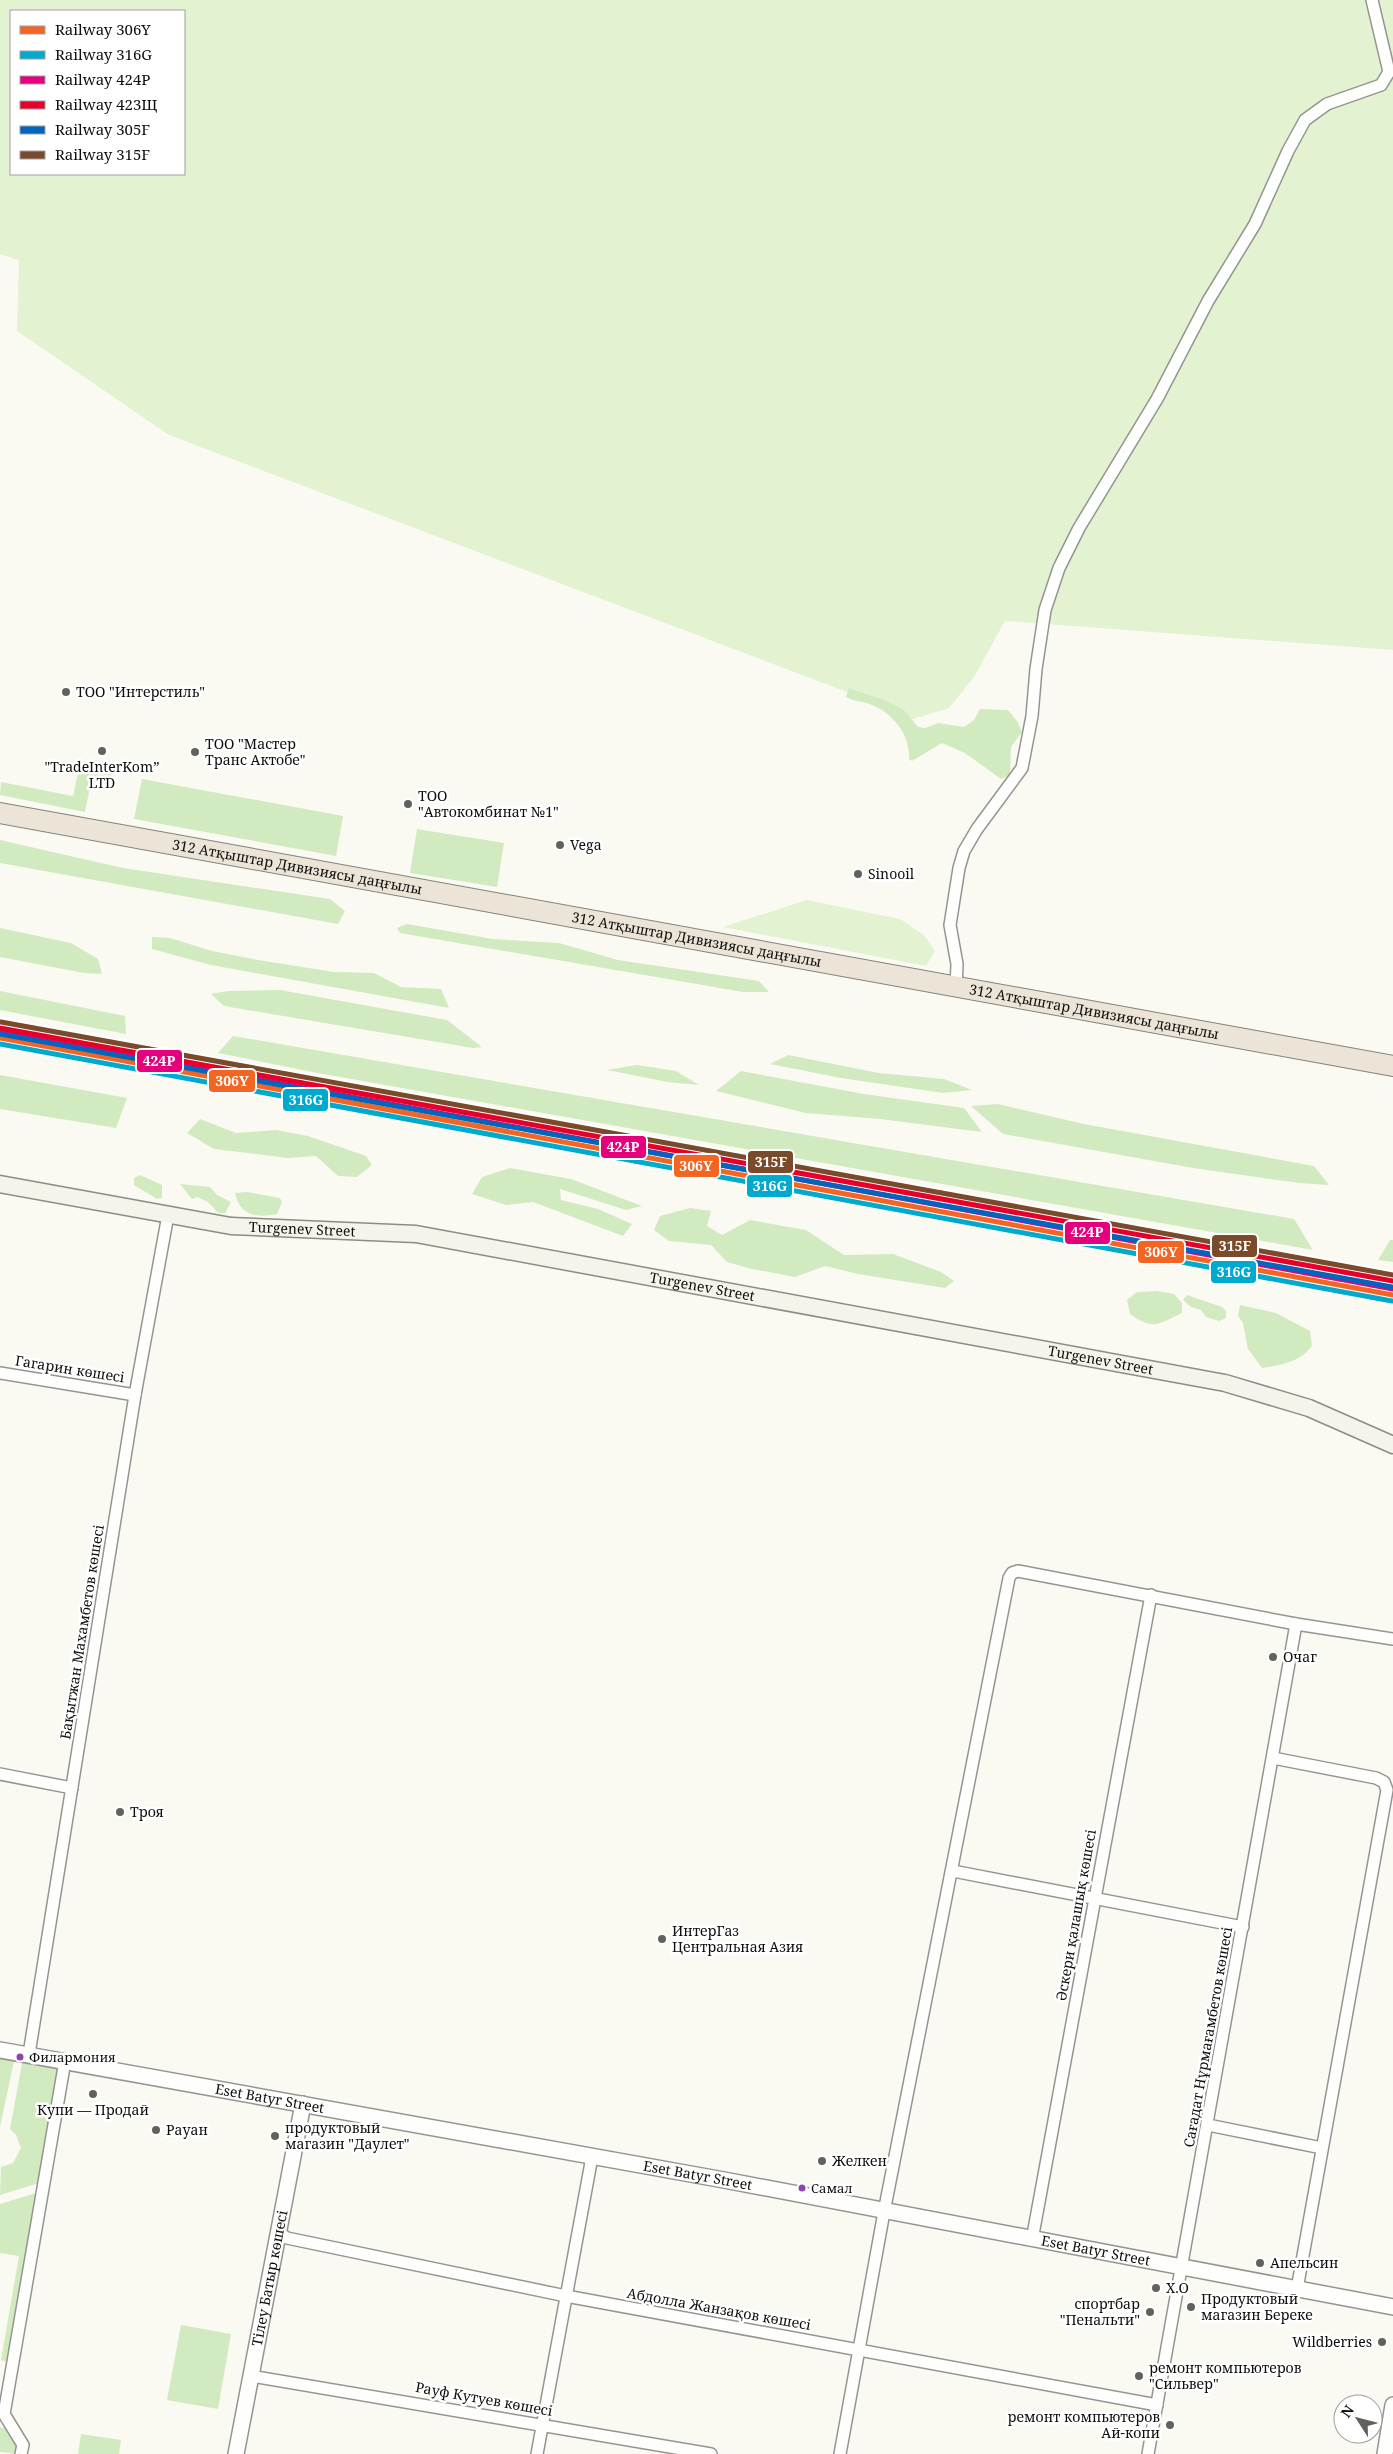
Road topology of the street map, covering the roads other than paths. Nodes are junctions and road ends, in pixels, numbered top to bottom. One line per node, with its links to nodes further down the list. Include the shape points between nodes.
1 (1372, 0): 3 (street, via 1390,72 1387,78 1380,86 1327,104 1305,120 1256,224 1208,301 1157,399 1092,506 1059,568 1045,610 1022,768 977,829 958,868 950,925 957,964)
2 (0, 813): 3 (highway, 312 Атқыштар Дивизиясы даңғылы)
3 (956, 986): 4 (highway, 312 Атқыштар Дивизиясы даңғылы)
4 (1393, 1066)
5 (0, 1184): 6 (main road, Turgenev Street)
6 (168, 1215): 8 (street, Бақытжан Махамбетов көшесі); 9 (main road, Turgenev Street, via 231,1226 416,1234 1225,1383 1309,1408)
7 (0, 1373): 8 (street, Гагарин көшесі)
8 (136, 1394): 15 (street, Бақытжан Махамбетов көшесі)
9 (1393, 1445)
10 (1151, 1595): 11 (street); 16 (street, via 1018,1571 1012,1573); 17 (street, Әскери қалашық көшесі)
11 (1296, 1624): 12 (street); 13 (street, Сағадат Нұрмағамбетов көшесі)
12 (1393, 1639)
13 (1273, 1758): 18 (street, Сағадат Нұрмағамбетов көшесі); 24 (street, via 1376,1778 1384,1782 1386,1790)
14 (0, 1774): 15 (street)
15 (72, 1788): 20 (street, Бақытжан Махамбетов көшесі)
16 (953, 1871): 17 (street); 26 (street)
17 (1094, 1900): 18 (street); 28 (street, Әскери қалашық көшесі)
18 (1243, 1928): 23 (street, Сағадат Нұрмағамбетов көшесі)
19 (0, 2050): 20 (street, Eset Batyr Street)
20 (29, 2054): 21 (street, Eset Batyr Street)
21 (65, 2061): 22 (street, Eset Batyr Street); 38 (street, via 4,2414 23,2444)
22 (304, 2104): 25 (street, Eset Batyr Street); 27 (street, Тілеу Батыр көшесі)
23 (1208, 2124): 24 (street); 29 (street, Сағадат Нұрмағамбетов көшесі)
24 (1322, 2148): 30 (street)
25 (592, 2157): 26 (street, Eset Batyr Street); 31 (street)
26 (884, 2212): 28 (street, Eset Batyr Street); 33 (street)
27 (279, 2233): 31 (street, Абдолла Жанзақов көшесі, via 287,2238); 34 (street, Тілеу Батыр көшесі)
28 (1032, 2240): 29 (street, Eset Batyr Street)
29 (1182, 2268): 30 (street, Eset Batyr Street); 36 (street, Сағадат Нұрмағамбетов көшесі)
30 (1297, 2289): 32 (street, Eset Batyr Street)
31 (566, 2296): 33 (street, Абдолла Жанзақов көшесі); 37 (street)
32 (1393, 2307)
33 (858, 2350): 36 (street, Абдолла Жанзақов көшесі); 42 (street)
34 (252, 2376): 37 (street, Рауф Кутуев көшесі); 39 (street, Тілеу Батыр көшесі)
35 (1393, 2405): 44 (street)
36 (1157, 2406): 43 (street, Сағадат Нұрмағамбетов көшесі)
37 (542, 2424): 40 (street); 41 (street, Рауф Кутуев көшесі)
38 (21, 2454)
39 (236, 2454)
40 (537, 2454)
41 (711, 2454)
42 (840, 2454)
43 (1148, 2454)
44 (1385, 2454)

